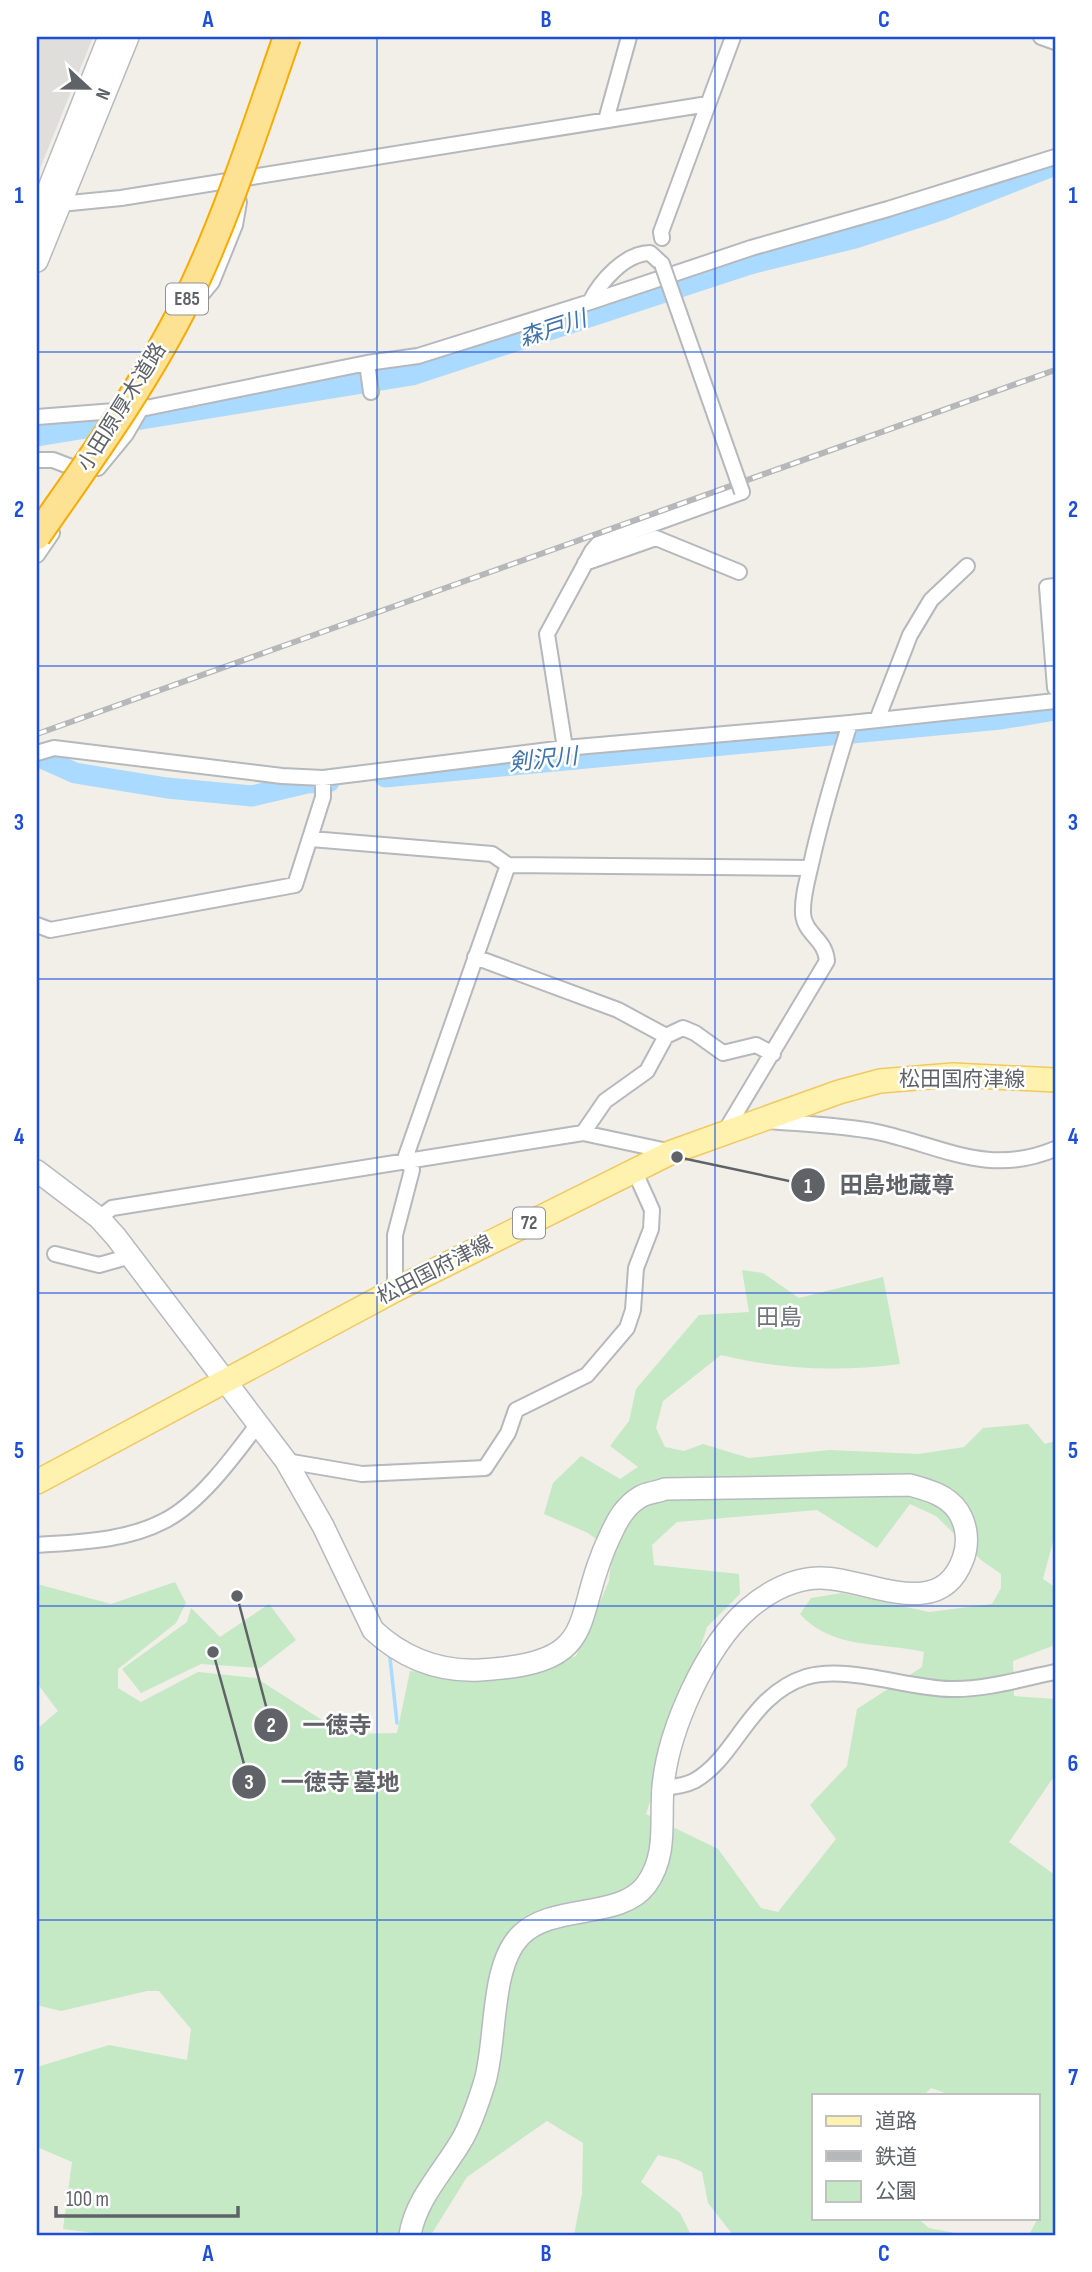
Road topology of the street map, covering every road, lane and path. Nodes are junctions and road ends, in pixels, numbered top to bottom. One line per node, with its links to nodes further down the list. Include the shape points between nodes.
1 (109, 37): 15 (street)
2 (128, 37): 14 (street)
3 (270, 37): 25 (highway, 小田原厚木道路 / E85, via 225,165 171,296 138,357)
4 (287, 37): 26 (highway, 小田原厚木道路 / E85, bridge, via 236,183 184,305 107,434)
5 (298, 37): 13 (street)
6 (629, 37): 11 (street)
7 (733, 37): 10 (street)
8 (1041, 37): 9 (street)
9 (1055, 42)
10 (708, 104): 11 (street); 16 (street)
11 (606, 120): 13 (street)
12 (1055, 156): 18 (street)
13 (247, 178): 14 (street); 21 (street, via 235,225 212,282 202,291)
14 (60, 204): 17 (street)
15 (37, 218)
16 (662, 238)
17 (37, 261)
18 (590, 302): 19 (street, via 418,356); 28 (street, bridge, via 603,281 631,258 650,253 662,264 743,492 598,544)
19 (367, 363): 20 (street); 21 (street)
20 (371, 392)
21 (141, 409): 22 (street); 24 (street)
22 (37, 417)
23 (37, 460): 24 (street, via 53,460)
24 (92, 475): 27 (street)
25 (37, 510)
26 (37, 536)
27 (37, 555)
28 (585, 563): 30 (street, via 656,537); 36 (street, via 547,634)
29 (967, 566): 34 (street, via 931,600 910,635)
30 (739, 572)
31 (1055, 586): 32 (street, via 1047,587)
32 (1055, 688)
33 (1055, 701): 34 (street)
34 (877, 720): 35 (street)
35 (850, 723): 36 (street); 41 (street)
36 (565, 748): 38 (street)
37 (38, 753): 38 (street, via 54,748)
38 (323, 779): 39 (street, via 323,797)
39 (311, 839): 40 (street, via 492,854); 42 (street, via 295,885 50,930)
40 (509, 865): 41 (street); 43 (street)
41 (810, 869): 45 (street, via 803,916 808,929 825,946 827,961)
42 (37, 925)
43 (475, 957): 44 (street, via 618,1010); 52 (street, via 406,1156)
44 (666, 1036): 45 (street, via 683,1028 723,1053 755,1045); 48 (street, via 647,1071 605,1101)
45 (773, 1054): 49 (street)
46 (1055, 1080): 47 (main road, 松田国府津線 / 72, via 953,1075 880,1081)
47 (758, 1120): 49 (main road, 松田国府津線 / 72); 50 (street, via 854,1128 967,1157 1017,1162)
48 (583, 1133): 51 (street); 52 (street)
49 (724, 1134): 51 (main road, 松田国府津線 / 72)
50 (1055, 1149)
51 (672, 1152): 53 (main road, 松田国府津線 / 72)
52 (409, 1163): 55 (street, via 112,1208); 58 (street, via 412,1170 395,1235)
53 (634, 1170): 58 (main road, 松田国府津線 / 72); 61 (street, via 652,1210 651,1229 635,1268 634,1310 627,1328 587,1375 516,1410 508,1433 485,1468 362,1474)
54 (37, 1171): 55 (street)
55 (99, 1218): 57 (street)
56 (55, 1254): 57 (street, via 99,1265)
57 (131, 1256): 59 (street)
58 (395, 1290): 59 (main road, 松田国府津線 / 72)
59 (224, 1381): 60 (street); 62 (main road, 松田国府津線 / 72)
60 (258, 1424): 61 (street); 63 (street, via 226,1466 166,1521 131,1534)
61 (286, 1461): 65 (street, via 373,1630 422,1662 470,1670 531,1664 568,1644 581,1628 602,1552 620,1514 641,1495 681,1487 910,1485 938,1494 955,1507 965,1528 966,1549 957,1572 940,1587 910,1595 830,1578 789,1584 746,1611 720,1643 677,1722)
62 (37, 1482)
63 (37, 1545)
64 (1055, 1672): 65 (street, via 961,1689 842,1674 806,1677 767,1699 701,1776)
65 (663, 1788): 66 (street, via 660,1854 646,1886 625,1900 543,1920 528,1928 512,1946 502,1973 493,2049 474,2114 419,2207)
66 (410, 2235)

